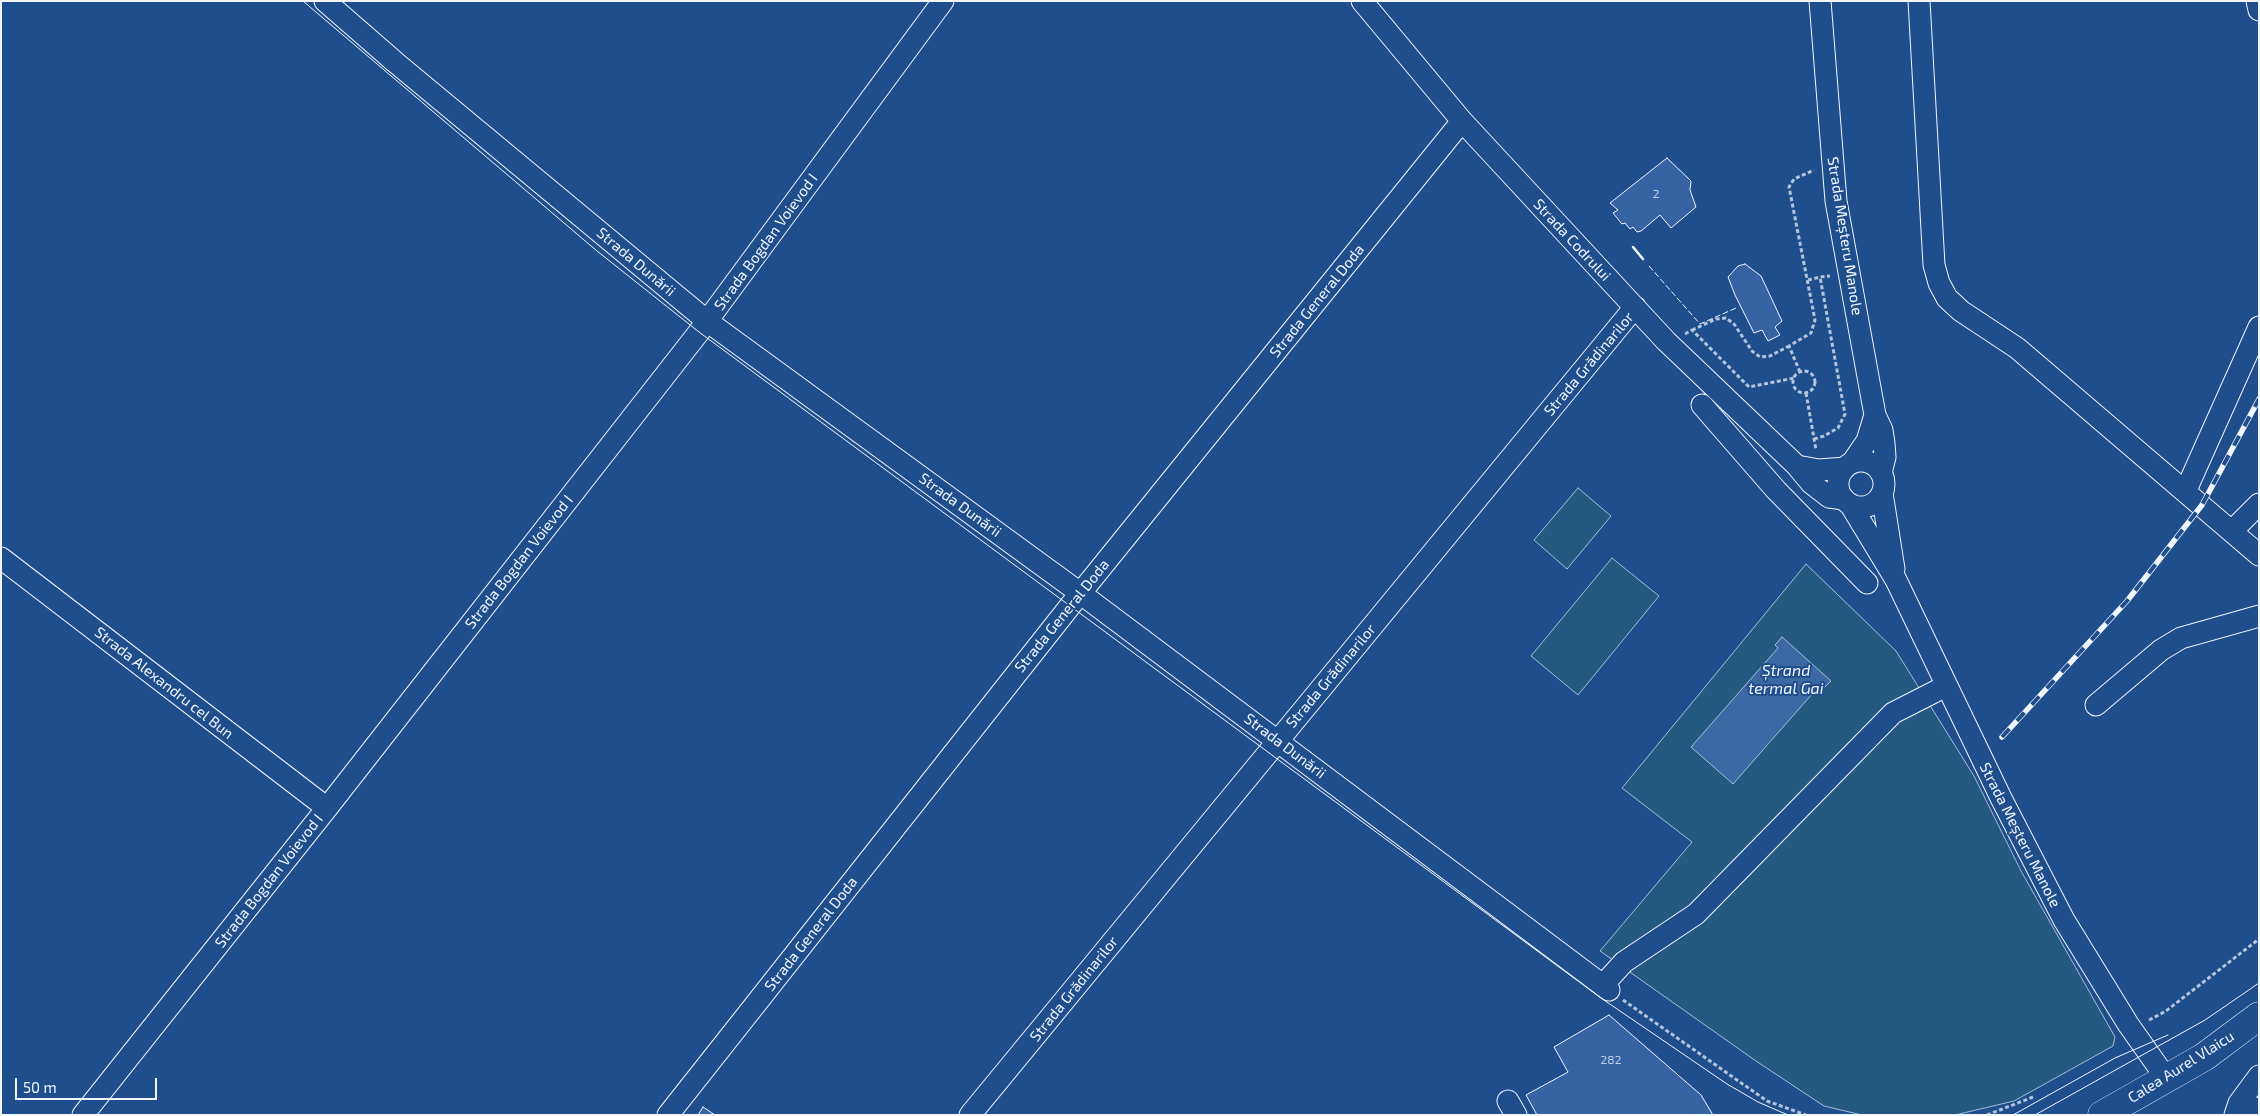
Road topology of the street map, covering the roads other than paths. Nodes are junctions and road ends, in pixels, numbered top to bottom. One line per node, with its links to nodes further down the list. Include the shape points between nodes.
1 (325, 1): 10 (street, Strada Dunării)
2 (944, 1): 10 (street, Strada Bogdan Voievod I)
3 (1362, 1): 8 (street, Strada Codrului)
4 (1820, 1): 13 (street, Strada Meșteru Manole, via 1836,201)
5 (1920, 1): 18 (street, via 1934,265 1939,283 1960,311 2017,348)
6 (2258, 1): 7 (street)
7 (2259, 10)
8 (1462, 122): 9 (street, Strada Codrului); 26 (street, Strada General Doda)
9 (1635, 307): 14 (street, Strada Codrului); 30 (street, Strada Grădinarilor)
10 (707, 321): 26 (street, Strada Dunării); 31 (street, Strada Bogdan Voievod I)
11 (2259, 327): 18 (street)
12 (1702, 405): 17 (street)
13 (1875, 415): 15 (street, Strada Meșteru Manole, via 1867,441); 16 (street, via 1884,443)
14 (1796, 466): 15 (street, via 1819,470); 17 (street); 19 (street, Strada Codrului, via 1823,493)
15 (1848, 466): 16 (street, via 1868,462); 19 (street, via 1839,483)
16 (1882, 483): 19 (street, via 1878,500 1867,506); 24 (street)
17 (1776, 490): 25 (street)
18 (2186, 490): 21 (street)
19 (1847, 501): 24 (street)
20 (2259, 504): 21 (street)
21 (2232, 531): 22 (street)
22 (2259, 555)
23 (1, 558): 31 (street, Strada Alexandru cel Bun)
24 (1896, 580): 28 (street, Strada Meșteru Manole)
25 (1867, 583)
26 (1080, 593): 30 (street, Strada Dunării); 37 (street, Strada General Doda)
27 (2259, 616): 29 (street, via 2181,638 2161,650)
28 (1946, 686): 30 (street, Strada Dunării, via 1893,713 1696,914 1624,962 1606,988); 33 (street, Strada Meșteru Manole, via 2064,920 2132,1030)
29 (2096, 705)
30 (1278, 740): 38 (street, Strada Grădinarilor)
31 (326, 808): 36 (street, Strada Bogdan Voievod I)
32 (2259, 1016): 33 (main road, Calea Aurel Vlaicu, via 2204,1056)
33 (2166, 1078): 39 (main road, Calea Aurel Vlaicu)
34 (2254, 1082): 40 (street, via 2239,1103)
35 (2259, 1108): 41 (street)
36 (83, 1115)
37 (668, 1115)
38 (970, 1115)
39 (2102, 1115)
40 (2235, 1115)
41 (2250, 1115)

